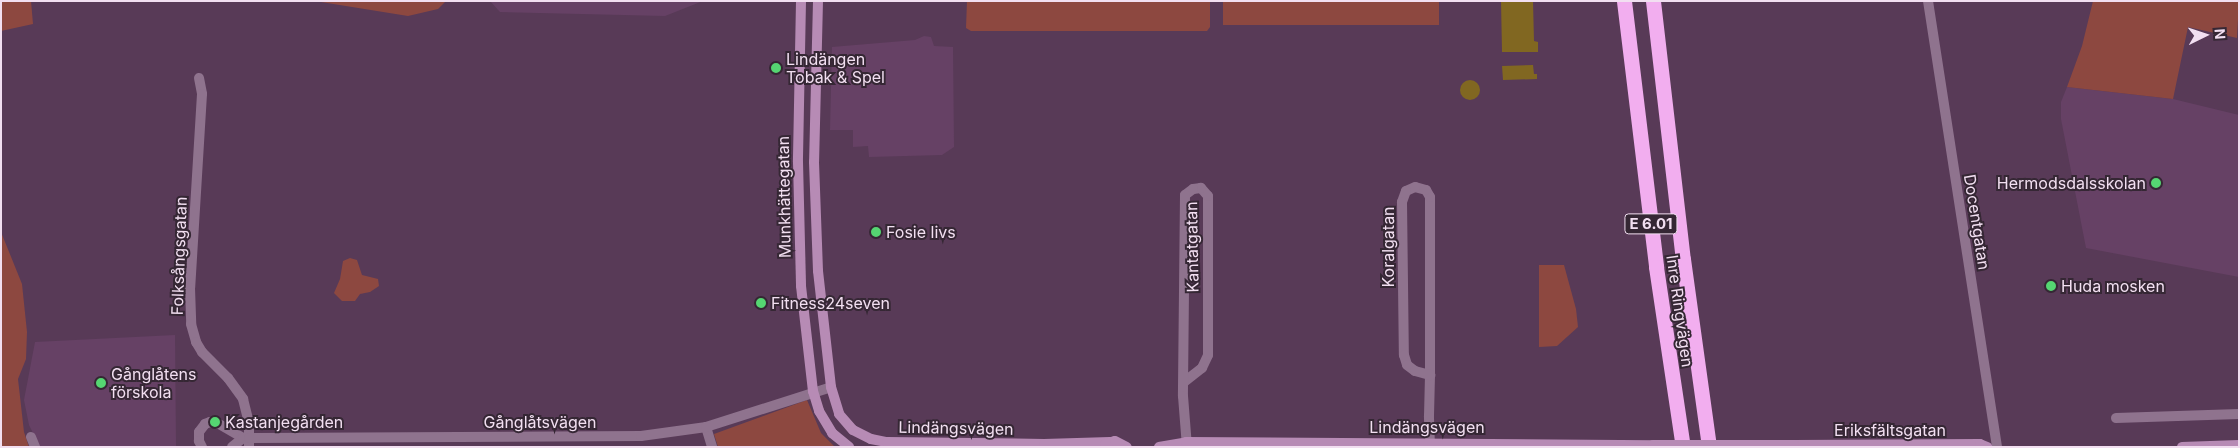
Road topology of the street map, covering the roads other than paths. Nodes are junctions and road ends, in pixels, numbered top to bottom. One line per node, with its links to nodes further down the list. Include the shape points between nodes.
1 (801, 1): 10 (street, Munkhättegatan, via 798,162 801,276)
2 (818, 1): 9 (street, Munkhättegatan, via 814,162 818,271)
3 (1624, 1): 19 (highway, Inre Ringvägen / E 6.01, via 1656,267)
4 (1654, 1): 19 (highway, Inre Ringvägen / E 6.01, via 1683,259)
5 (1928, 1): 28 (street, Docentgatan)
6 (199, 78): 14 (street, Folksångsgatan, via 202,94 191,324 202,352 228,378 243,399 249,423)
7 (1430, 375): 7 (street, Koralgatan, via 1430,197 1426,190 1414,187 1406,190 1402,202 1404,355 1407,365); 17 (street, Koralgatan)
8 (1184, 382): 8 (street, Kantatgatan, via 1185,195 1192,189 1201,188 1208,196 1208,355 1202,368); 16 (street, Kantatgatan)
9 (831, 387): 10 (street, Gånglåtsvägen); 15 (street, Lindängsvägen, via 838,414 844,422 871,439 887,442)
10 (814, 391): 13 (street, Gånglåtsvägen); 24 (street, via 824,422)
11 (2239, 414): 12 (street)
12 (2116, 418)
13 (706, 427): 14 (street, Gånglåtsvägen, via 641,436); 23 (street)
14 (247, 441): 21 (street, via 210,422 199,432); 22 (street)
15 (1105, 444): 25 (street, Lindängsvägen, via 1120,442)
16 (1186, 444): 17 (street, Lindängsvägen); 26 (street, Lindängsvägen)
17 (1430, 444): 18 (street, Lindängsvägen)
18 (1584, 445): 19 (street, Lindängsvägen, bridge)
19 (1696, 446): 27 (street, Eriksfältsgatan, bridge, via 1980,444)
20 (2239, 446): 29 (street)
21 (202, 447)
22 (232, 447)
23 (712, 447)
24 (849, 447)
25 (1127, 447)
26 (1159, 447)
27 (1987, 447)
28 (1997, 447)
29 (2182, 447)

